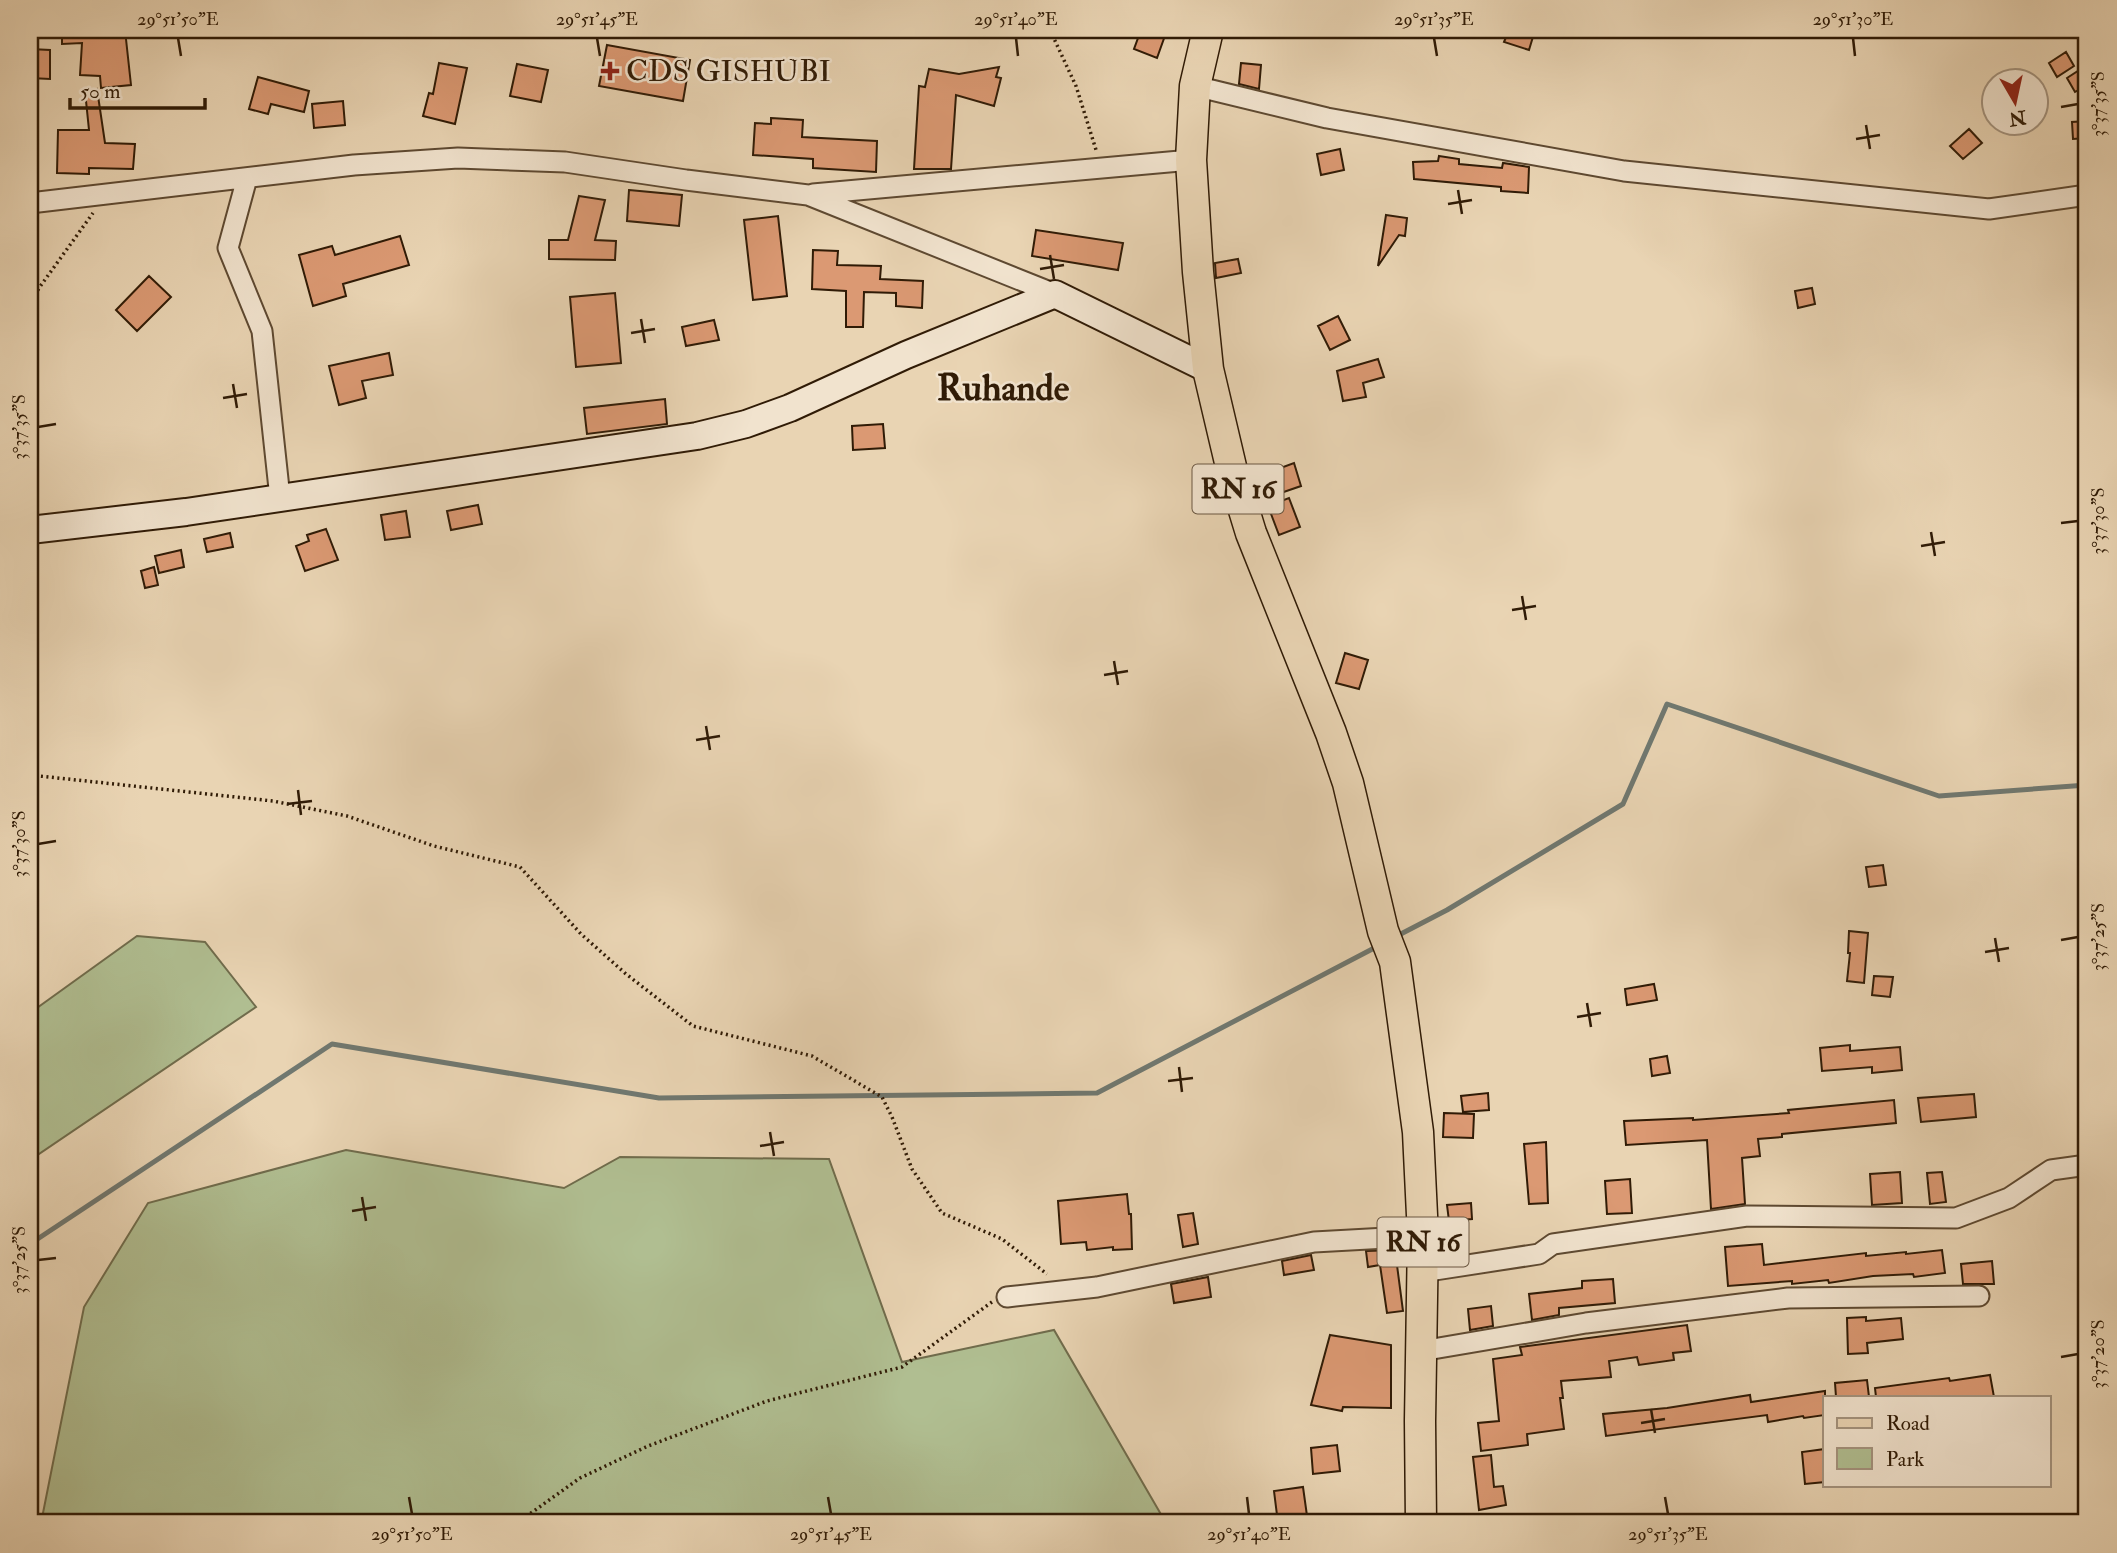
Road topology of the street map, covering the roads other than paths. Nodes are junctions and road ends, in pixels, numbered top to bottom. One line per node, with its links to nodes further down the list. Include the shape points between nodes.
1 (1208, 30): 2 (main road, RN 16)
2 (1195, 86): 3 (main road, RN 16); 6 (street, via 1326,118 1624,171 1989,209)
3 (1191, 160): 5 (street); 9 (main road, RN 16)
4 (247, 178): 5 (street, via 458,158 565,163); 7 (street); 10 (street, via 228,248 262,331)
5 (808, 195): 8 (street)
6 (2087, 195)
7 (30, 203)
8 (1055, 294): 9 (main road); 10 (main road, via 790,408 722,430)
9 (1208, 369): 13 (main road, RN 16, via 1251,533 1348,783 1383,931 1395,962 1419,1132)
10 (280, 498): 11 (main road)
11 (30, 530)
12 (2087, 1164): 14 (street, via 2051,1170 2009,1198 1956,1218 1747,1216 1553,1244 1539,1254)
13 (1423, 1236): 14 (main road, RN 16); 16 (street, via 1314,1242 1097,1287)
14 (1422, 1272): 17 (main road, RN 16)
15 (1979, 1296): 17 (street, via 1788,1298 1586,1323)
16 (1007, 1297)
17 (1421, 1351): 18 (main road, RN 16)
18 (1422, 1523)

